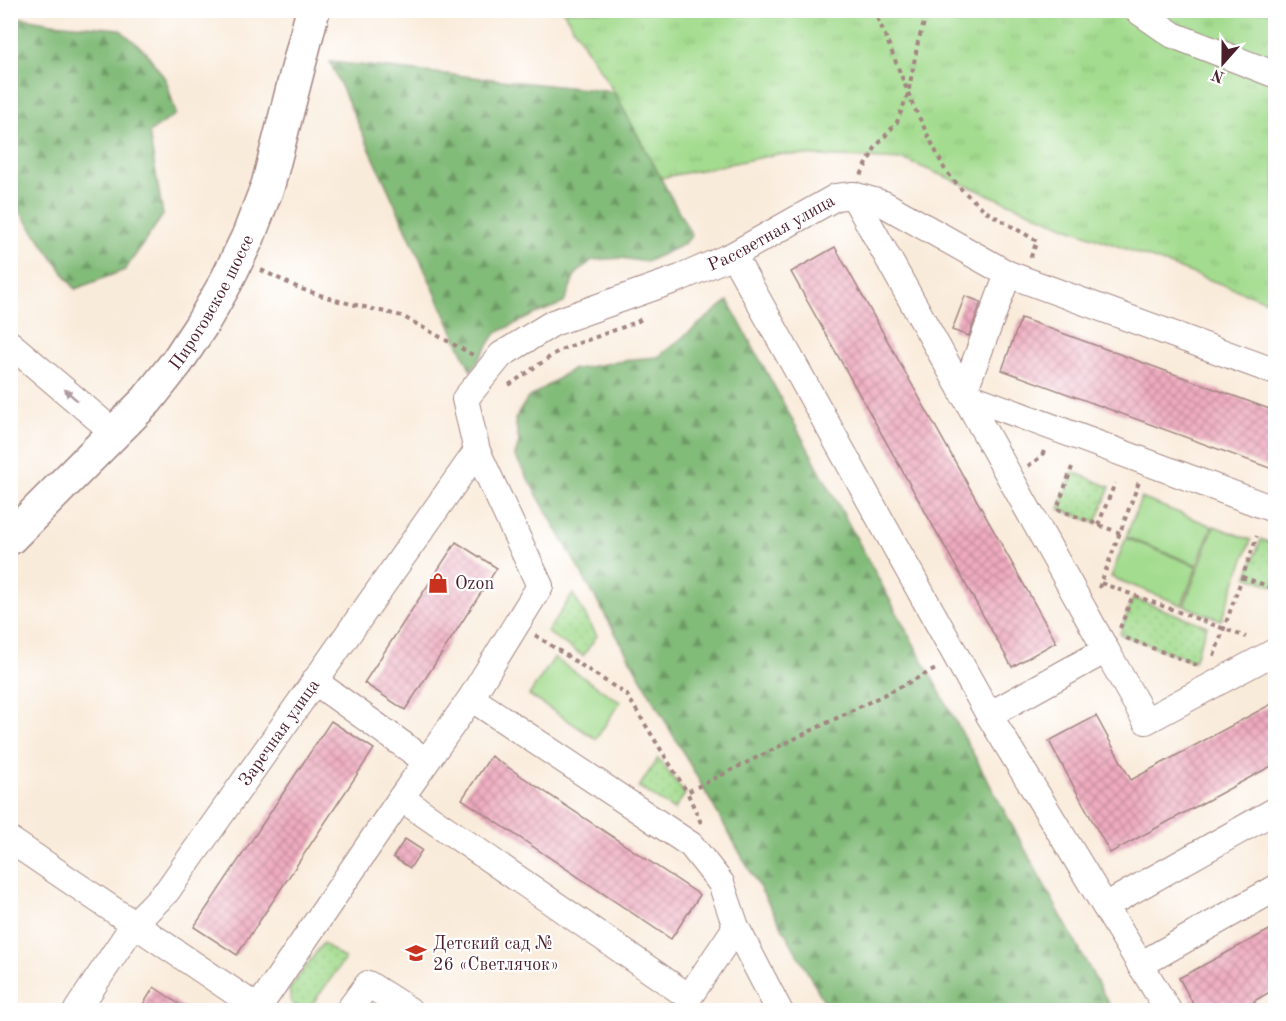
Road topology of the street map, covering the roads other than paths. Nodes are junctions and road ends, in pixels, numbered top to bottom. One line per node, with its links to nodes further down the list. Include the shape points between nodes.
1 (313, 10): 10 (main road, Пироговское шоссе, via 268,185 237,259 177,362)
2 (1137, 10): 3 (street, via 1173,35)
3 (1275, 75)
4 (853, 195): 5 (street, Рассветная улица, via 821,204); 6 (street, Рассветная улица, via 884,204); 9 (street)
5 (733, 255): 11 (street, Рассветная улица, via 553,323 501,354 465,399); 18 (street)
6 (1015, 276): 8 (street, Рассветная улица); 9 (street)
7 (10, 344): 10 (street, one-way to 7)
8 (1275, 372)
9 (963, 394): 12 (street); 14 (street)
10 (116, 434): 13 (main road, Пироговское шоссе)
11 (477, 451): 16 (street, Заречная улица); 17 (street, via 540,586)
12 (1275, 510)
13 (16, 522)
14 (1106, 650): 15 (street, via 1146,721); 18 (street)
15 (1275, 651)
16 (314, 681): 19 (street); 25 (street, Заречная улица, via 167,891)
17 (471, 698): 19 (street); 26 (street, via 691,845 721,883)
18 (989, 715): 24 (street)
19 (426, 761): 20 (street)
20 (400, 798): 28 (street); 29 (street)
21 (1275, 810): 24 (street)
22 (10, 840): 25 (street)
23 (1275, 888): 27 (street)
24 (1105, 906): 27 (street)
25 (134, 924): 29 (street); 30 (street, Заречная улица)
26 (736, 927): 28 (street); 33 (street)
27 (1140, 965): 34 (street)
28 (685, 1004)
29 (259, 1010)
30 (77, 1011)
31 (349, 1011): 32 (street, via 368,984)
32 (409, 1011)
33 (779, 1011)
34 (1168, 1011)

